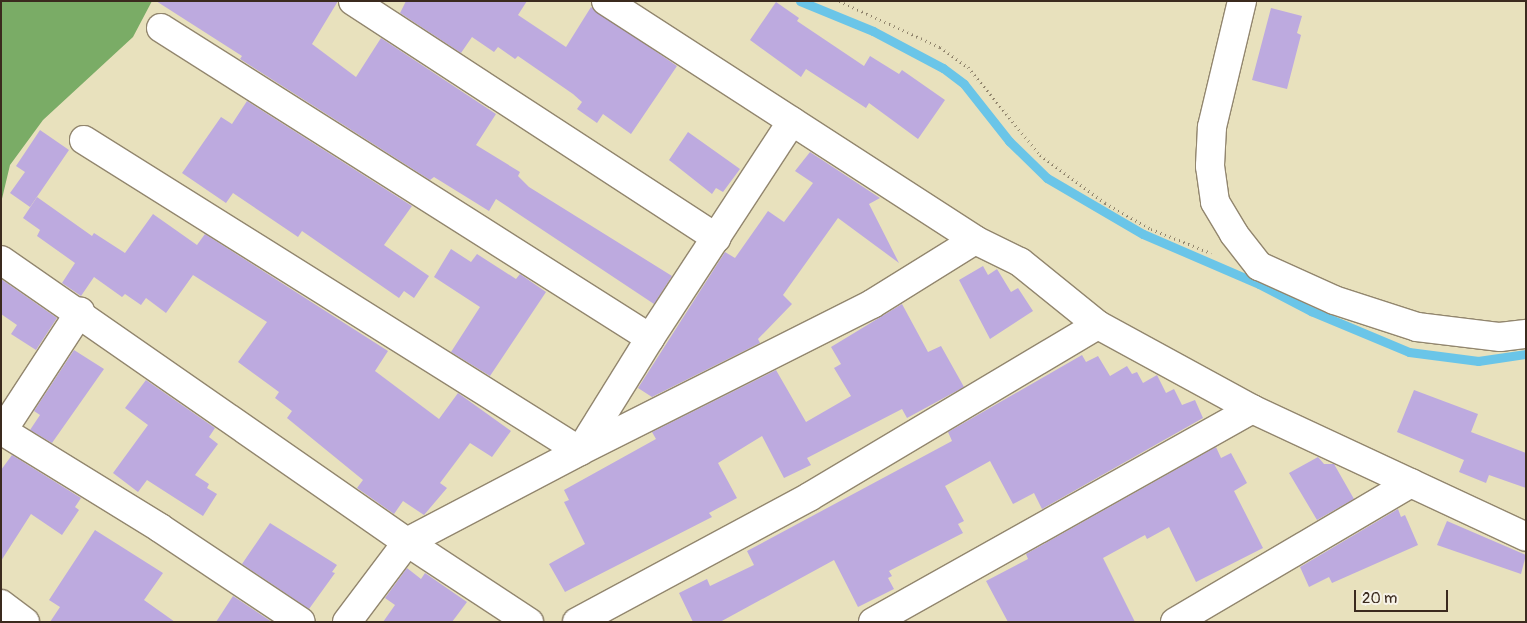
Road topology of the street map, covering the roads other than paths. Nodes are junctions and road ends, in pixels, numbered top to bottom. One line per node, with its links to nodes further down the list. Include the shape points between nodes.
1 (353, 1): 7 (street)
2 (606, 1): 5 (street)
3 (1242, 1): 12 (street, via 1212,127 1210,166 1215,202 1259,266 1334,300 1417,327 1500,337)
4 (161, 28): 13 (street)
5 (792, 121): 7 (street); 8 (street)
6 (84, 140): 16 (street)
7 (717, 238): 13 (street)
8 (975, 240): 11 (street, via 1020,262); 16 (street, via 872,304)
9 (1, 260): 10 (street)
10 (80, 312): 15 (street); 19 (street)
11 (1098, 325): 14 (street); 25 (street, via 809,497)
12 (1526, 334)
13 (650, 338): 16 (street)
14 (1252, 409): 17 (street); 26 (street)
15 (2, 431): 22 (street, via 160,528)
16 (580, 452): 19 (street)
17 (1411, 483): 18 (street); 27 (street)
18 (1526, 537)
19 (407, 542): 23 (street); 24 (street)
20 (1, 604): 21 (street)
21 (25, 622)
22 (301, 622)
23 (347, 622)
24 (529, 622)
25 (577, 622)
26 (873, 622)
27 (1175, 622)

